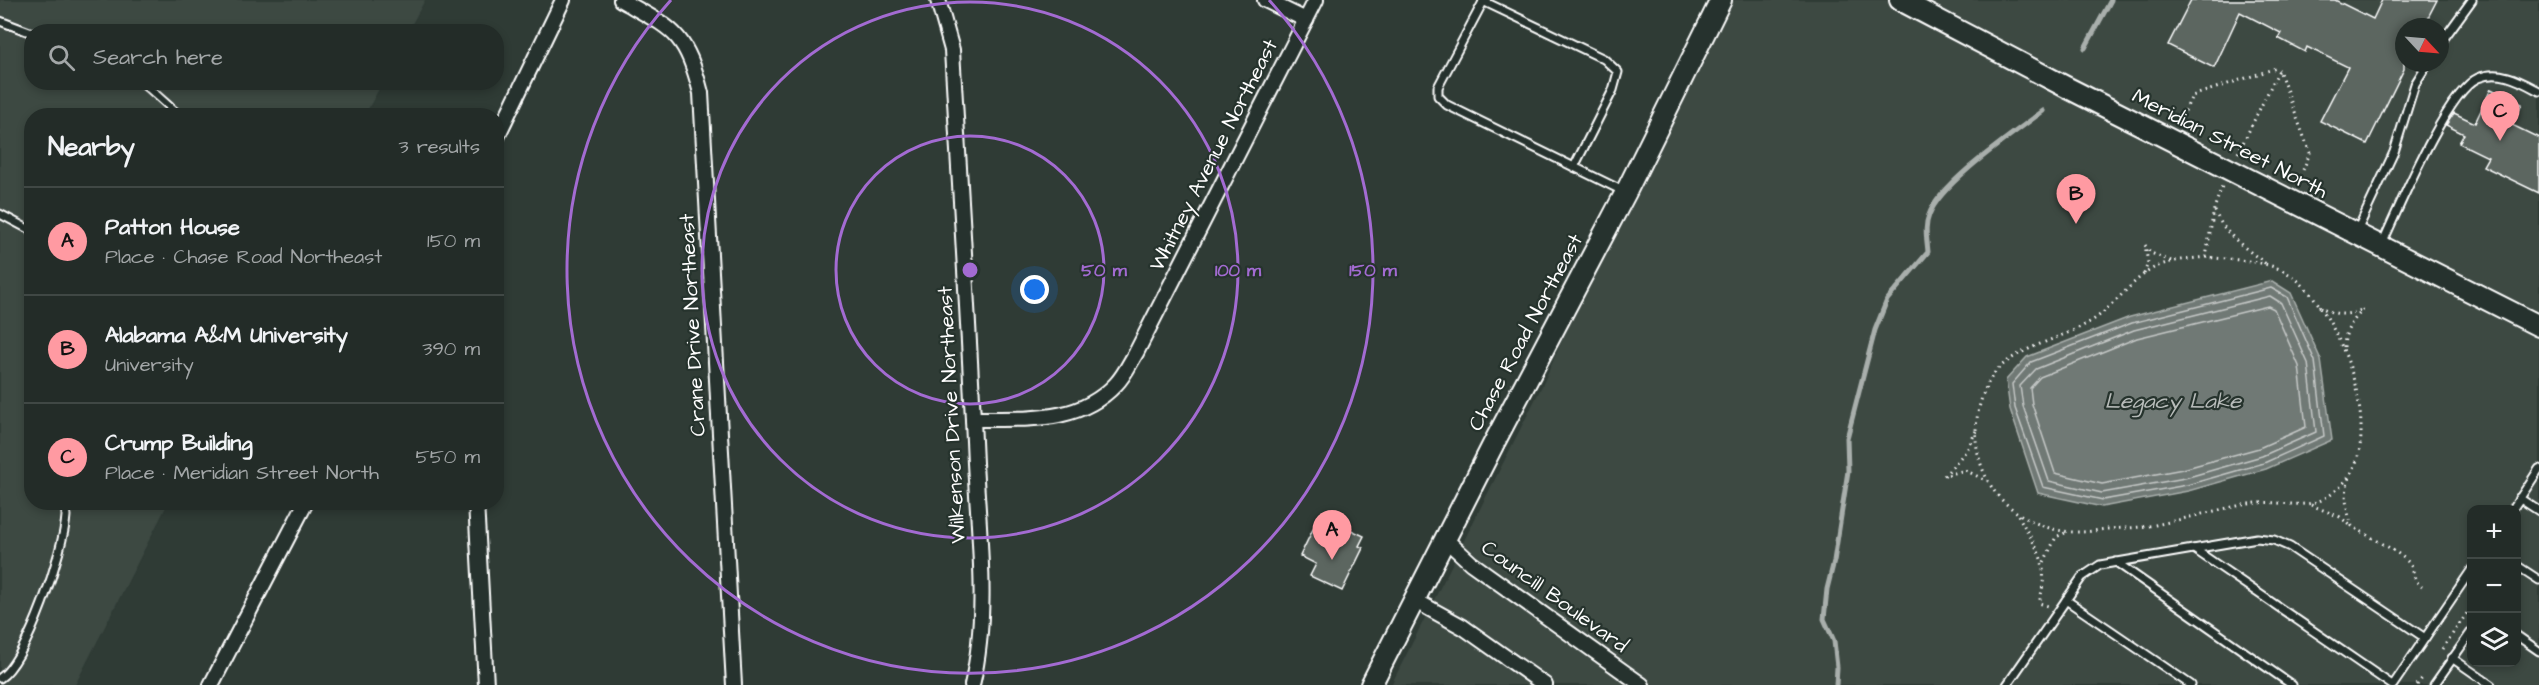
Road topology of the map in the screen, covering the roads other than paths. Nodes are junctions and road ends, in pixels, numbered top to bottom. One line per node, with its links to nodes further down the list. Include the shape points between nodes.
1 (563, 0): 20 (street)
2 (621, 0): 52 (street, Crane Drive Northeast, via 671,29 683,41 700,93)
3 (938, 0): 28 (street, Wilkenson Drive Northeast, via 952,50)
4 (1265, 0): 11 (street)
5 (1316, 0): 11 (street, Whitney Avenue Northeast)
6 (1484, 0): 21 (lane, via 1604,59 1618,72 1613,90); 21 (lane, via 1438,87 1438,96 1447,105)
7 (1708, 0): 13 (street)
8 (1721, 0): 13 (street, Chase Road Northeast)
9 (1900, 0): 25 (street, Meridian Street North)
10 (2472, 0): 15 (lane)
11 (1306, 20): 28 (street, Whitney Avenue Northeast, via 1118,383 1096,403 1070,414)
12 (0, 21): 14 (lane)
13 (1709, 22): 22 (street, Chase Road Northeast)
14 (24, 30)
15 (2449, 32)
16 (2422, 72): 25 (lane, via 2394,152)
17 (151, 90): 19 (lane)
18 (2539, 91): 26 (lane, via 2495,74 2476,78 2449,108)
19 (171, 108)
20 (504, 122)
21 (1574, 167): 22 (lane)
22 (1626, 192): 36 (street, Chase Road Northeast)
23 (0, 214): 24 (lane)
24 (24, 227)
25 (2356, 234): 26 (street, Meridian Street North)
26 (2381, 247): 27 (street, Meridian Street North)
27 (2539, 327)
28 (973, 419): 53 (street, Wilkenson Drive Northeast, via 982,621)
29 (2539, 469): 30 (lane)
30 (2520, 498): 31 (lane); 35 (lane)
31 (2515, 505)
32 (65, 510): 49 (lane, via 57,555 37,617 23,648)
33 (302, 510): 50 (street)
34 (476, 510): 51 (street)
35 (2539, 511)
36 (1445, 539): 42 (street, Chase Road Northeast); 56 (street, Councill Boulevard, via 1471,563)
37 (2194, 549): 38 (lane); 44 (lane, via 2257,538 2274,540); 60 (lane)
38 (2116, 562): 43 (lane, via 2100,565 2082,577); 59 (lane)
39 (2521, 568): 41 (lane)
40 (2467, 576): 44 (lane)
41 (2539, 580)
42 (1414, 600): 54 (street, Chase Road Northeast); 55 (street, via 1463,627)
43 (2066, 600): 57 (lane); 58 (lane)
44 (2425, 638): 60 (lane)
45 (2467, 638): 48 (lane)
46 (2521, 638): 47 (lane)
47 (2539, 651)
48 (2452, 658): 61 (lane); 62 (lane)
49 (0, 678)
50 (211, 685)
51 (486, 685)
52 (734, 685)
53 (972, 685)
54 (1371, 685)
55 (1545, 685)
56 (1642, 685)
57 (2007, 685)
58 (2191, 685)
59 (2292, 685)
60 (2392, 685)
61 (2434, 685)
62 (2491, 685)

